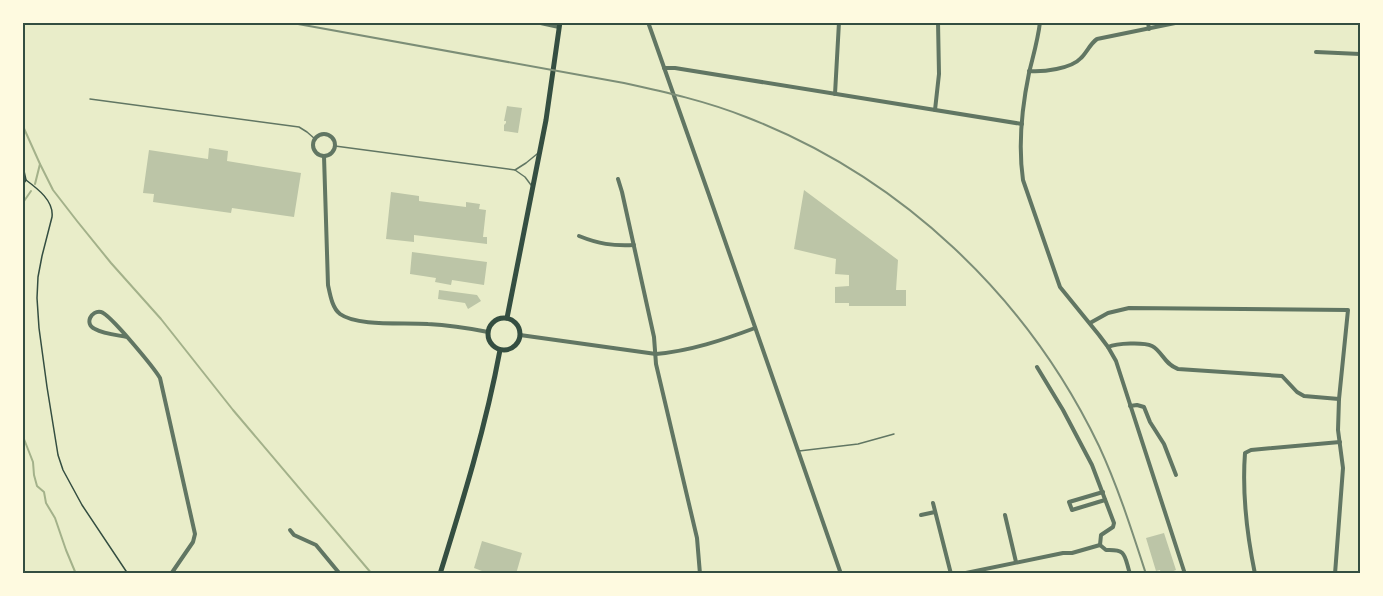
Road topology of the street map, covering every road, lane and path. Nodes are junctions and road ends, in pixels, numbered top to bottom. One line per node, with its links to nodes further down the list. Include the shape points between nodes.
1 (536, 22): 8 (street)
2 (648, 22): 12 (street)
3 (839, 22): 14 (street)
4 (938, 22): 16 (street)
5 (1040, 22): 13 (street)
6 (1148, 22): 9 (street)
7 (1180, 22): 9 (street)
8 (559, 25): 20 (main road)
9 (1149, 29): 13 (street, via 1097,39 1071,66)
10 (1316, 52): 11 (street)
11 (1360, 54)
12 (664, 68): 14 (street); 32 (street)
13 (1029, 71): 17 (street)
14 (835, 94): 16 (street)
15 (90, 99): 18 (lane, via 299,127)
16 (935, 110): 17 (street)
17 (1022, 124): 31 (street, via 1021,170 1034,213 1060,287)
18 (315, 139): 19 (street, via 328,135); 21 (street, via 314,150)
19 (335, 146): 21 (street); 23 (lane)
20 (540, 150): 23 (lane); 27 (main road)
21 (324, 156): 33 (street, via 328,285 338,313 358,321)
22 (22, 162): 25 (path)
23 (515, 170): 27 (lane)
24 (618, 179): 29 (street)
25 (26, 180): 26 (path); 55 (path, via 53,209 40,263 37,298 58,454 82,505)
26 (22, 186)
27 (533, 188): 30 (main road)
28 (579, 236): 29 (street, via 605,245)
29 (634, 244): 38 (street)
30 (507, 318): 33 (main road, via 497,320); 34 (main road, via 519,326)
31 (1090, 323): 36 (street); 40 (street, via 1129,308 1348,310)
32 (755, 328): 38 (street, via 716,342); 44 (street)
33 (488, 332): 37 (main road, via 492,344)
34 (520, 335): 37 (main road, via 513,348); 38 (street)
35 (127, 337): 35 (street, via 105,313 93,313 91,327); 56 (street, via 160,378 195,534)
36 (1108, 347): 40 (street, via 1121,343 1152,346 1178,369 1282,376 1304,396); 41 (street)
37 (500, 350): 58 (main road, via 484,424)
38 (656, 354): 59 (street, via 697,538)
39 (1037, 367): 46 (street, via 1074,430)
40 (1339, 399): 43 (street)
41 (1130, 406): 45 (street, via 1144,407); 64 (street)
42 (894, 434): 44 (lane, via 858,444)
43 (1340, 442): 65 (street, via 1245,453 1245,508); 66 (street, via 1343,468)
44 (798, 451): 60 (street)
45 (1176, 475)
46 (1102, 492): 47 (street); 47 (street, via 1069,502 1072,510)
47 (1105, 500): 53 (street, via 1114,523 1101,535)
48 (933, 503): 49 (street)
49 (935, 513): 50 (street); 61 (street)
50 (921, 515)
51 (1005, 515): 54 (street)
52 (290, 530): 57 (street, via 316,545)
53 (1100, 545): 54 (street); 63 (street, via 1106,550 1123,552)
54 (1016, 562): 62 (street)
55 (128, 573)
56 (171, 573)
57 (340, 573)
58 (440, 573)
59 (700, 573)
60 (841, 573)
61 (951, 573)
62 (961, 573)
63 (1130, 573)
64 (1185, 573)
65 (1255, 573)
66 (1335, 573)

